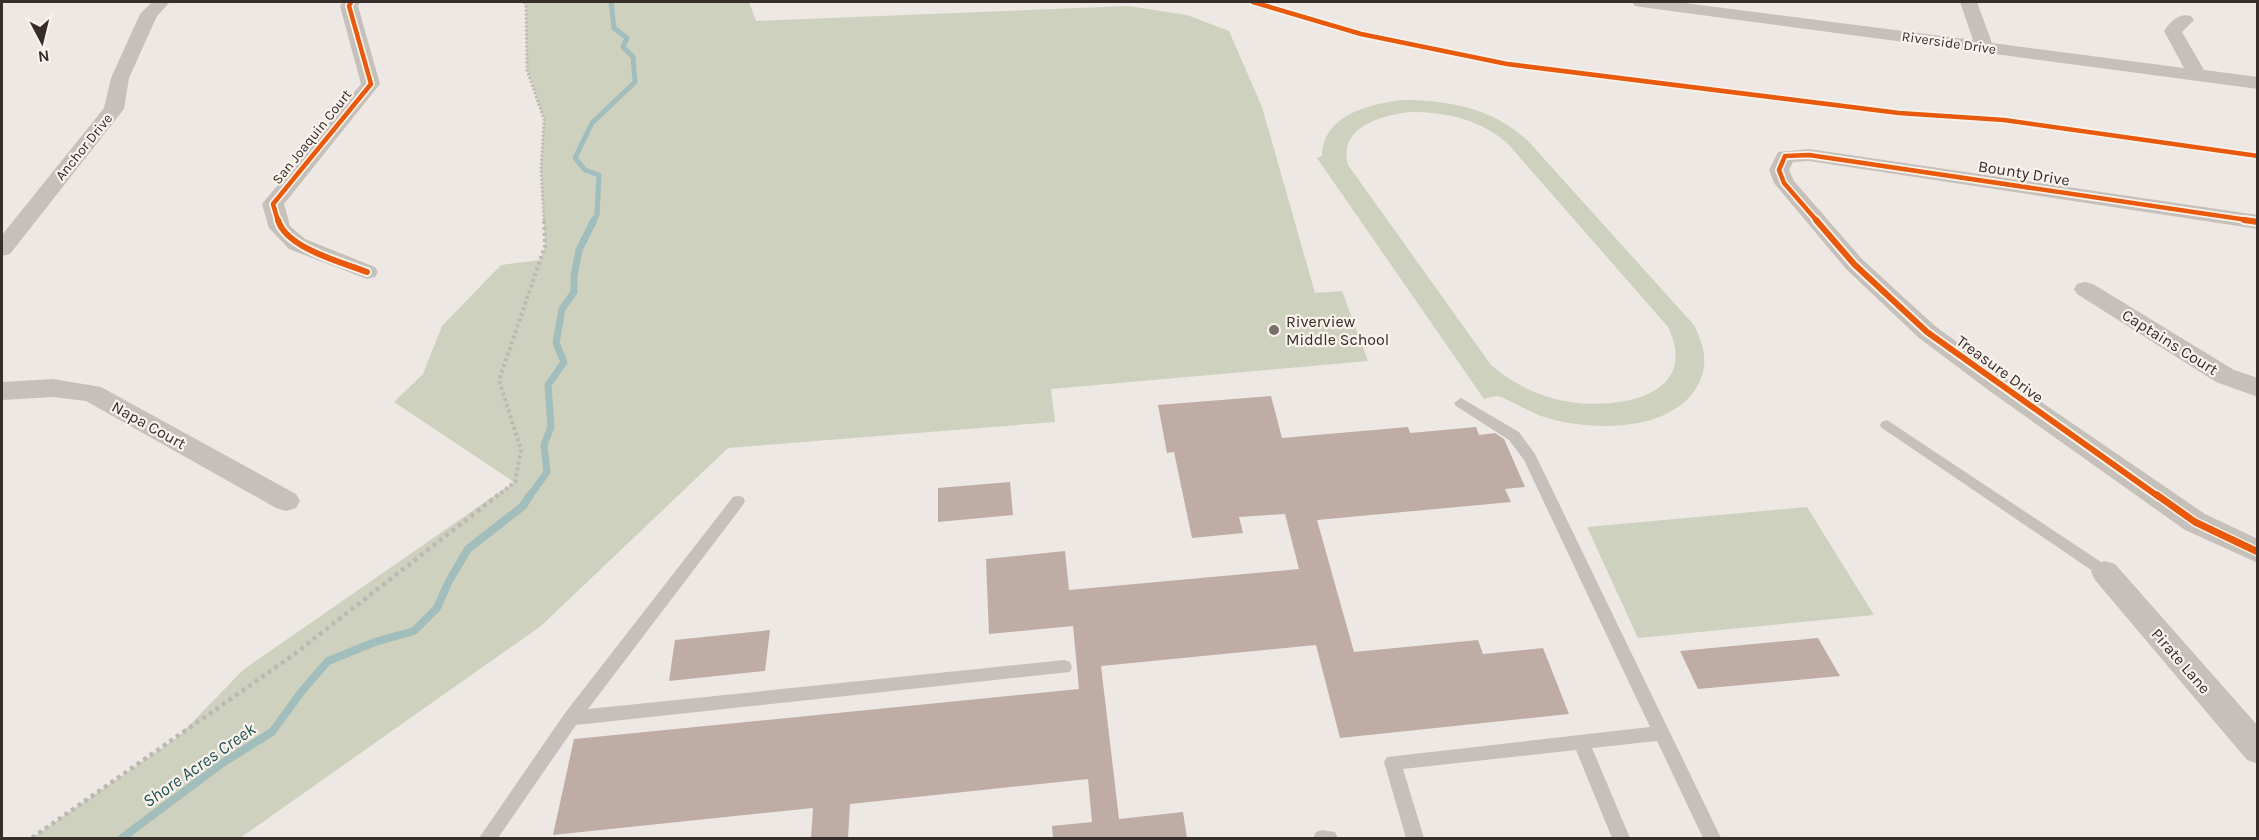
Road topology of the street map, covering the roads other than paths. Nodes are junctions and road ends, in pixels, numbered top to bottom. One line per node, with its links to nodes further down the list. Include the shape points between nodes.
1 (161, 2): 11 (street, Anchor Drive, via 149,14 120,78 114,109)
2 (351, 2): 12 (street, San Joaquin Court, via 371,84 273,204 280,228 297,244)
3 (1648, 2): 6 (street, Riverside Drive)
4 (1969, 2): 6 (street)
5 (2185, 20): 7 (street, via 2173,31)
6 (1985, 48): 7 (street, Riverside Drive)
7 (2198, 76): 8 (street, Riverside Drive)
8 (2258, 83)
9 (1785, 156): 10 (street, Bounty Drive, via 1809,155); 20 (street, Treasure Drive, via 1779,170 1784,183 1854,264 1927,332 2195,522)
10 (2258, 222)
11 (2, 249)
12 (367, 272)
13 (2085, 289): 14 (street, Captains Court, via 2225,376)
14 (2258, 388)
15 (2, 391): 18 (street, Napa Court, via 53,388 92,393)
16 (1461, 404): 24 (lane, via 1514,436 1530,458)
17 (1887, 425): 21 (lane)
18 (286, 501)
19 (738, 501): 23 (lane)
20 (2258, 552)
21 (2105, 572): 26 (street, Pirate Lane)
22 (1064, 667): 23 (lane)
23 (571, 718): 27 (lane)
24 (1661, 733): 25 (lane); 32 (lane)
25 (1581, 741): 30 (lane, via 1394,762); 31 (lane)
26 (2258, 750)
27 (488, 838)
28 (1322, 838): 29 (lane)
29 (1329, 838)
30 (1415, 838)
31 (1621, 838)
32 (1712, 838)

